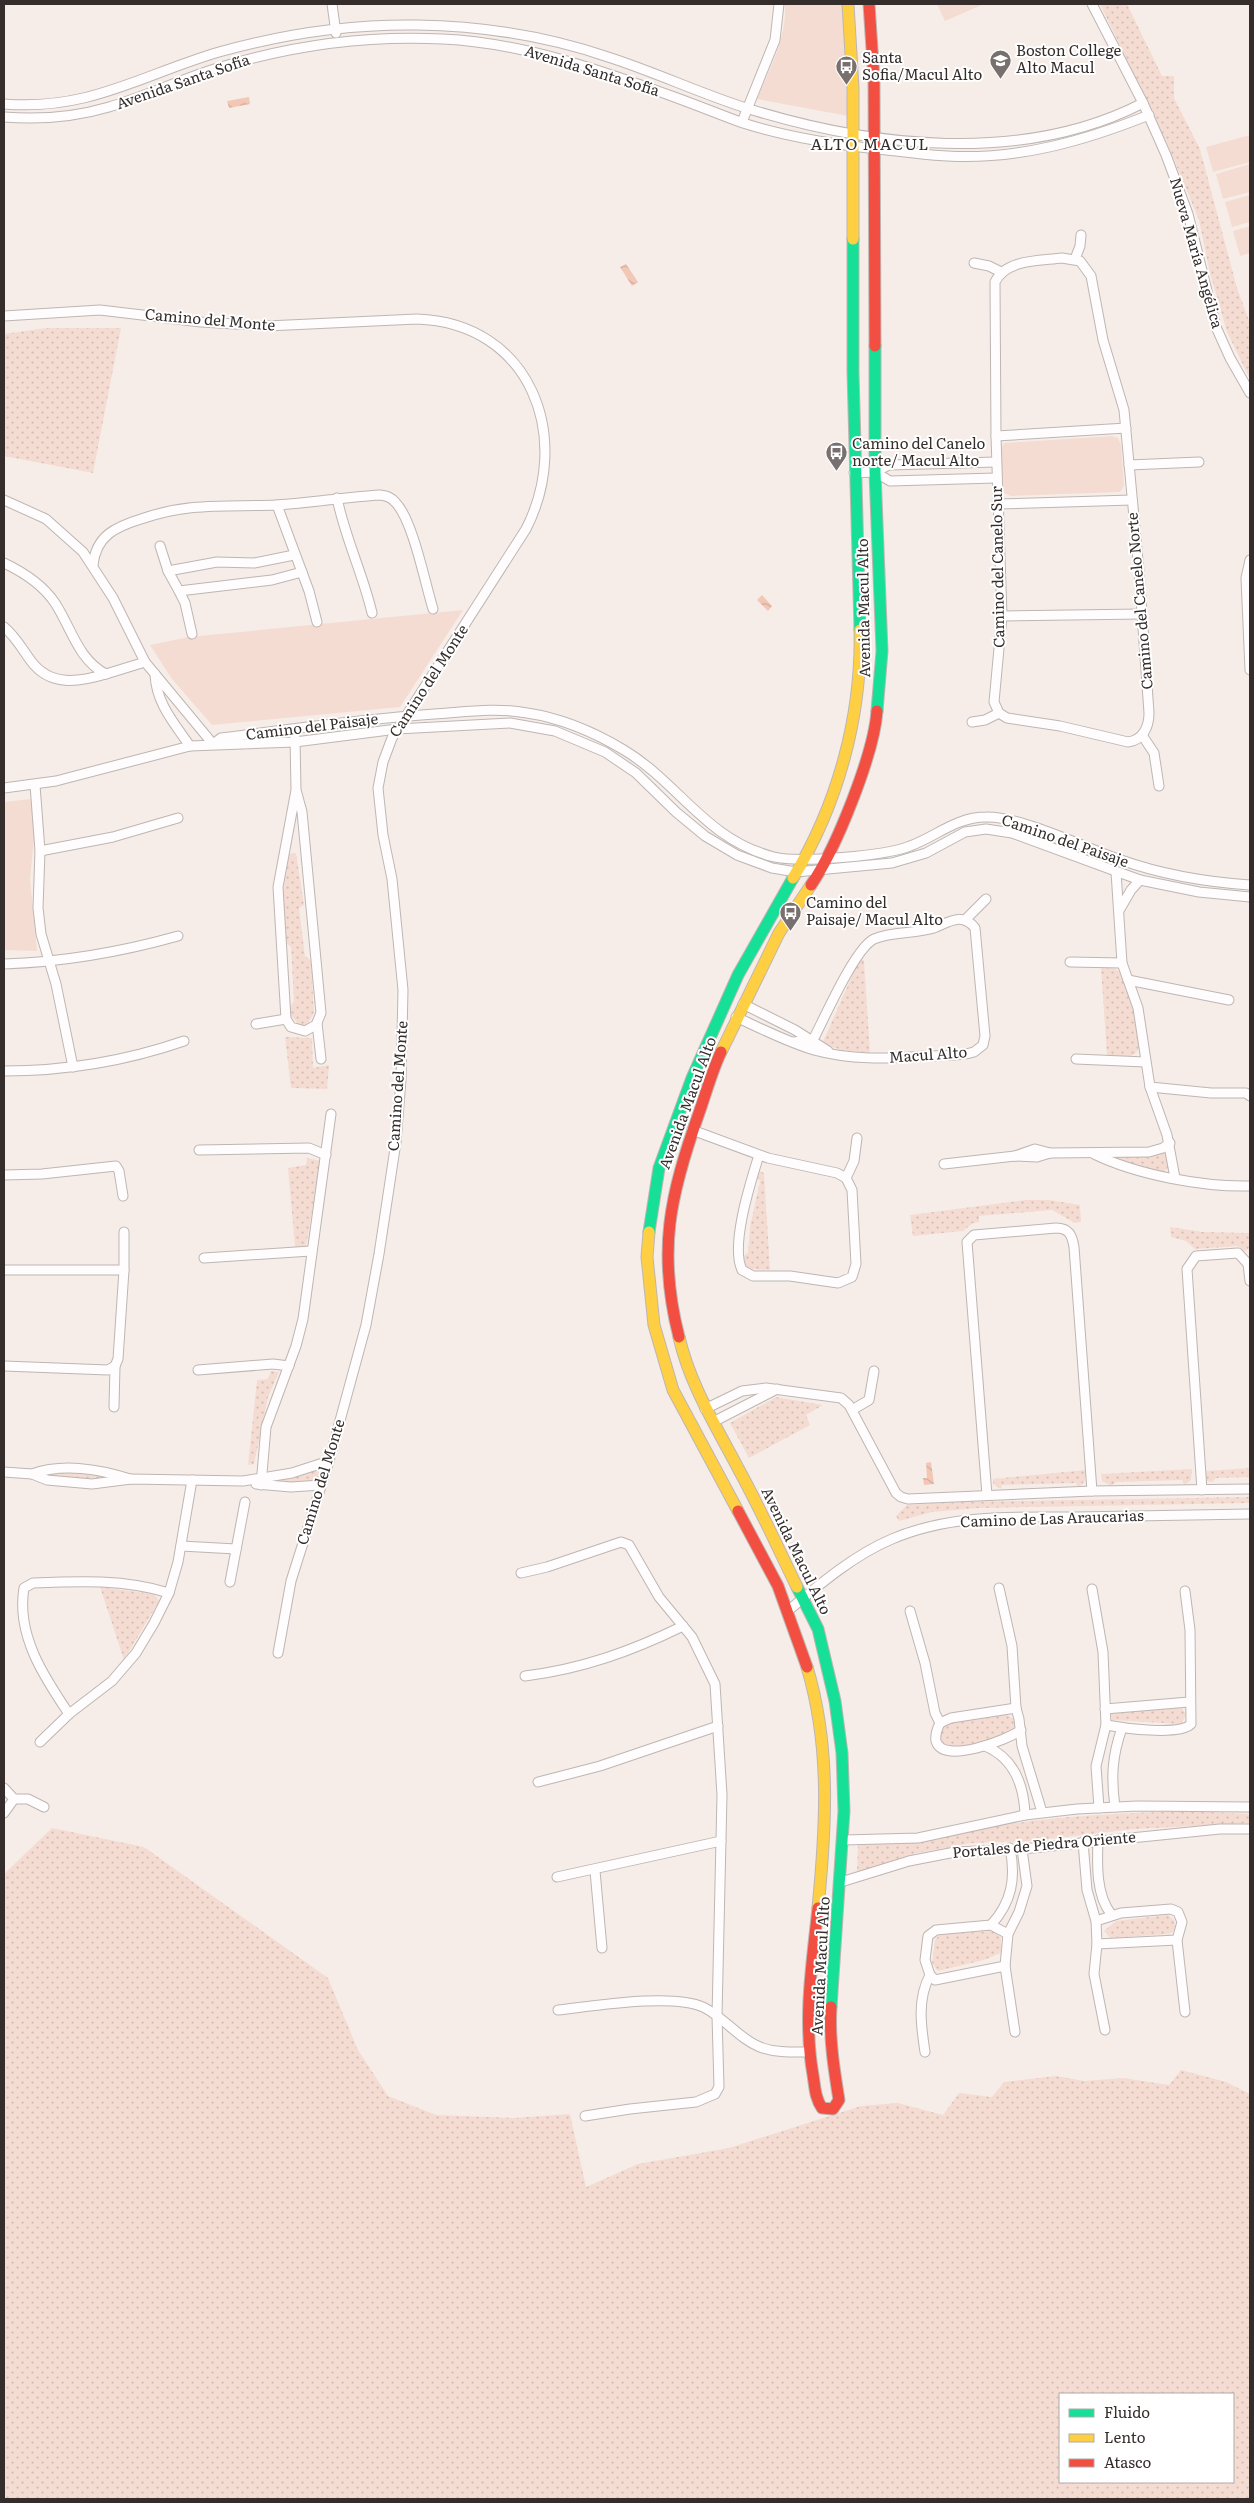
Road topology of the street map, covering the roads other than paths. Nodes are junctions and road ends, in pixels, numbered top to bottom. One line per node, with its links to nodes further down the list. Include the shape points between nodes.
1 (332, 4): 6 (street)
2 (779, 4): 10 (street, via 775,40)
3 (848, 4): 14 (street, Avenida Macul Alto)
4 (869, 4): 15 (street, Avenida Macul Alto, via 874,79)
5 (1092, 4): 8 (street, Nueva María Angélica)
6 (336, 29): 7 (street); 9 (street, Avenida Santa Sofía, via 276,38 218,53 89,98 48,104); 10 (street, Avenida Santa Sofía, via 418,25 528,36 608,57)
7 (337, 42): 12 (street, Avenida Santa Sofía, via 276,52 224,66 90,112 48,118); 13 (street, Avenida Santa Sofía, via 439,39 531,51 585,66)
8 (1143, 103): 11 (street, Nueva María Angélica); 15 (street, Avenida Santa Sofía, via 1070,130 991,143 940,143)
9 (4, 104)
10 (747, 108): 13 (street); 14 (street, Avenida Santa Sofía, via 814,126)
11 (1149, 115): 17 (street, Avenida Santa Sofía, via 1071,143 1008,154 947,156); 23 (street, Nueva María Angélica, via 1188,214 1216,327)
12 (4, 117)
13 (742, 122): 16 (street, Avenida Santa Sofía, via 806,139)
14 (852, 132): 15 (street, Avenida Santa Sofía); 16 (street, Avenida Macul Alto)
15 (873, 135): 17 (street, Avenida Macul Alto)
16 (852, 146): 17 (street, Avenida Santa Sofía); 30 (street, Avenida Macul Alto)
17 (873, 148): 29 (street, Avenida Macul Alto)
18 (1081, 235): 19 (street)
19 (1075, 259): 21 (street, via 1014,265); 24 (street, Camino del Canelo Norte, via 1091,276 1103,340 1122,400)
20 (974, 263): 21 (street)
21 (1001, 272): 25 (street, Camino del Canelo Sur, via 995,282 994,296)
22 (4, 316): 59 (street, Camino del Monte, via 100,310 268,326 429,319 466,328 491,342 507,356 529,384 543,423 545,451 539,501 526,530)
23 (1250, 393)
24 (1126, 428): 25 (street); 28 (street, Camino del Canelo Norte)
25 (996, 436): 26 (street, Camino del Canelo Sur)
26 (996, 462): 29 (street, via 889,465); 31 (street, Camino del Canelo Sur)
27 (1199, 462): 28 (street)
28 (1129, 465): 34 (street, Camino del Canelo Norte)
29 (875, 472): 30 (street); 31 (street, via 890,481); 73 (street, Avenida Macul Alto, via 882,651 877,716 854,797)
30 (854, 473): 74 (street, Avenida Macul Alto, via 860,625 856,692 848,742 834,793)
31 (996, 478): 36 (street, Camino del Canelo Sur)
32 (337, 498): 35 (street); 47 (street, via 380,495 389,496 397,503 407,520); 48 (street)
33 (4, 500): 41 (street, via 32,511 60,529)
34 (1132, 500): 36 (street); 49 (street, Camino del Canelo Norte)
35 (277, 504): 38 (street); 41 (street, via 190,506 142,518 110,531 100,543)
36 (997, 504): 50 (street, Camino del Canelo Sur)
37 (160, 546): 42 (street)
38 (294, 555): 42 (street, via 263,562 217,562); 43 (street)
39 (1250, 560): 45 (street)
40 (4, 563): 56 (street, via 47,594 85,657)
41 (94, 566): 54 (street, via 114,598)
42 (168, 571): 44 (street)
43 (302, 572): 44 (street, via 272,580); 51 (street)
44 (179, 591): 53 (street)
45 (1246, 592): 46 (street); 55 (street)
46 (1250, 603)
47 (433, 609)
48 (372, 613)
49 (1142, 614): 50 (street); 63 (street, Camino del Canelo Norte, via 1149,720)
50 (1002, 616): 58 (street, Camino del Canelo Sur, via 994,696)
51 (317, 622)
52 (4, 627): 56 (street, via 34,665 53,678 76,682)
53 (192, 634)
54 (145, 662): 56 (street); 57 (street)
55 (1250, 670)
56 (106, 674)
57 (155, 674): 65 (street); 66 (street, via 164,708)
58 (999, 712): 60 (street, via 985,720); 63 (street, via 1014,720 1060,726 1123,742 1133,742)
59 (407, 716): 61 (street, Camino del Paisaje); 62 (street, Camino del Monte); 74 (street, Camino del Paisaje, via 508,710 565,722 601,737 637,758 699,816 725,835 764,853)
60 (972, 722)
61 (294, 729): 64 (street); 65 (street, Camino del Paisaje, via 221,738)
62 (397, 729): 64 (street, Camino del Paisaje); 76 (street, Camino del Paisaje, via 510,723 572,737 606,752 636,773 690,825 720,846 754,862); 139 (street, Camino del Monte, via 386,750 378,788 392,879 403,990 399,1113 370,1303)
63 (1142, 735): 68 (street, via 1154,753)
64 (296, 742): 65 (street, Camino del Paisaje, via 221,747); 70 (street)
65 (213, 744): 66 (street, Camino del Paisaje)
66 (190, 746): 67 (street, Camino del Paisaje)
67 (36, 785): 69 (street, Camino del Paisaje); 72 (street)
68 (1159, 786)
69 (4, 788)
70 (296, 790): 93 (street, via 278,887); 94 (street, via 302,812 320,1009)
71 (178, 818): 72 (street, via 113,837)
72 (40, 851): 85 (street, via 40,934)
73 (827, 858): 74 (street, Camino del Paisaje); 75 (street, Avenida Macul Alto); 79 (street, Camino del Paisaje, via 906,848 961,820 994,817 1159,872)
74 (804, 860): 76 (street, Avenida Macul Alto)
75 (821, 871): 76 (street, Camino del Paisaje); 77 (street, Camino del Paisaje, via 904,861 965,832 986,829 1012,833); 91 (street, Avenida Macul Alto, via 779,933)
76 (796, 872): 161 (street, Avenida Macul Alto, via 730,991 692,1078 659,1168 650,1212 648,1257 654,1325 673,1390 766,1561)
77 (1116, 872): 78 (street, Camino del Paisaje); 82 (street)
78 (1140, 880): 80 (street, Camino del Paisaje, via 1213,894); 82 (street)
79 (1250, 885)
80 (1250, 897)
81 (986, 898): 83 (street)
82 (1120, 910): 87 (street)
83 (965, 920): 96 (street, via 956,919 925,930 870,942 857,957); 99 (street, Macul Alto, via 975,928 977,936 985,1036 981,1048 970,1054 883,1058)
84 (178, 936): 85 (street, via 101,955)
85 (49, 962): 88 (street); 103 (street)
86 (1070, 962): 87 (street)
87 (1122, 963): 89 (street)
88 (4, 964)
89 (1128, 980): 90 (street); 102 (street, via 1138,1008)
90 (1229, 1000)
91 (742, 1004): 92 (street, Avenida Macul Alto); 96 (street)
92 (736, 1017): 98 (street, Macul Alto); 108 (street, Avenida Macul Alto)
93 (286, 1019): 94 (street, via 291,1027 299,1030 311,1030); 95 (street)
94 (317, 1023): 101 (street)
95 (256, 1024)
96 (813, 1040): 98 (street, Macul Alto); 99 (street)
97 (184, 1041): 103 (street, via 125,1058)
98 (793, 1042): 99 (street, Macul Alto)
99 (830, 1053)
100 (1076, 1058): 102 (street)
101 (321, 1059)
102 (1145, 1062): 105 (street)
103 (73, 1067): 104 (street)
104 (4, 1070)
105 (1150, 1087): 106 (street); 110 (street)
106 (1249, 1093)
107 (331, 1114): 113 (street)
108 (692, 1130): 114 (street); 136 (street, Avenida Macul Alto, via 672,1201 667,1269 678,1338)
109 (857, 1138): 117 (street, via 854,1161)
110 (1170, 1143): 112 (street, via 1149,1152); 118 (street)
111 (199, 1150): 113 (street, via 309,1148)
112 (1092, 1153): 115 (street, via 1034,1150 1015,1156); 118 (street)
113 (326, 1155): 122 (street)
114 (759, 1155): 117 (street, via 837,1173); 117 (street, via 745,1203 739,1242 740,1266 753,1276 790,1276 838,1283 852,1277 856,1264 852,1190)
115 (944, 1164)
116 (4, 1175): 120 (street, via 116,1166 120,1171)
117 (846, 1178)
118 (1176, 1178): 119 (street, via 1208,1184)
119 (1250, 1186)
120 (124, 1196)
121 (124, 1232): 125 (street)
122 (311, 1252): 123 (street); 129 (street, via 303,1319)
123 (204, 1258)
124 (4, 1270): 125 (street)
125 (124, 1270): 128 (street)
126 (1250, 1281): 147 (street, via 1248,1264 1238,1253 1196,1256 1187,1269)
127 (4, 1366): 128 (street, via 108,1370)
128 (115, 1366): 134 (street)
129 (289, 1366): 130 (street, via 273,1364); 144 (street, via 266,1427)
130 (198, 1370)
131 (874, 1371): 137 (street, via 869,1400)
132 (778, 1389): 133 (street); 135 (street); 137 (street, via 841,1398)
133 (737, 1392): 135 (street, via 742,1397); 136 (street)
134 (114, 1406)
135 (743, 1406): 138 (street)
136 (705, 1409): 138 (street, Avenida Macul Alto)
137 (852, 1410): 149 (street, via 894,1490 901,1497)
138 (713, 1422): 160 (street, Avenida Macul Alto)
139 (328, 1461): 144 (street); 145 (street, Camino del Monte)
140 (4, 1472): 141 (street)
141 (32, 1474): 142 (street, via 47,1480 92,1484); 142 (street, via 45,1469 68,1468 108,1471)
142 (130, 1479): 143 (street)
143 (192, 1480): 144 (street); 152 (street)
144 (261, 1482): 145 (street, via 291,1488)
145 (322, 1485): 164 (street, Camino del Monte, via 291,1580)
146 (1250, 1489): 147 (street)
147 (1202, 1490): 148 (street)
148 (1092, 1492): 149 (street); 149 (street, via 1074,1246 1069,1232 1056,1228 974,1235 967,1242)
149 (987, 1495)
150 (244, 1502): 153 (street)
151 (1250, 1514): 160 (street, Camino de Las Araucarias, via 1005,1518 944,1523 878,1546)
152 (181, 1546): 153 (street); 159 (street)
153 (236, 1549): 155 (street)
154 (521, 1573): 163 (street, via 622,1542 629,1546 659,1596)
155 (230, 1582)
156 (999, 1588): 167 (street, via 1012,1646)
157 (1092, 1589): 168 (street, via 1103,1652)
158 (1185, 1591): 166 (street, via 1190,1630)
159 (169, 1593): 169 (street, via 146,1638 124,1667 98,1693); 169 (street, via 111,1583 33,1583 24,1588 25,1625 36,1661)
160 (804, 1597): 161 (street, Camino de Las Araucarias); 178 (street, Avenida Macul Alto, via 818,1629 831,1677)
161 (789, 1610): 177 (street, Avenida Macul Alto, via 814,1691)
162 (910, 1611): 170 (street, via 933,1707)
163 (683, 1626): 165 (street, via 616,1656 584,1666); 172 (street, via 696,1644 715,1684)
164 (278, 1653)
165 (525, 1676)
166 (1189, 1702): 168 (street); 173 (street, via 1192,1718 1187,1728 1182,1730)
167 (1016, 1708): 170 (street, via 951,1718); 174 (street)
168 (1106, 1709): 171 (street)
169 (69, 1714): 175 (street)
170 (940, 1723): 176 (street, via 936,1740 943,1750)
171 (1106, 1725): 173 (street); 185 (street, via 1096,1766)
172 (718, 1726): 179 (street, via 600,1766); 192 (street)
173 (1122, 1728): 182 (street, via 1113,1758)
174 (1021, 1730): 176 (street); 186 (street, via 1025,1760)
175 (40, 1742)
176 (985, 1746): 188 (street, via 1004,1756 1014,1769 1024,1799)
177 (825, 1773): 178 (street, via 835,1768); 198 (street, Avenida Macul Alto)
178 (844, 1775): 190 (street, Avenida Macul Alto)
179 (538, 1782)
180 (4, 1788): 181 (street)
181 (14, 1799): 184 (street, via 28,1799); 187 (street)
182 (1115, 1807): 183 (street); 185 (street)
183 (1250, 1807)
184 (44, 1808)
185 (1099, 1808): 186 (street)
186 (1042, 1812): 188 (street)
187 (4, 1813)
188 (1025, 1815): 190 (street, via 918,1838)
189 (1250, 1829): 191 (street, Portales de Piedra Oriente)
190 (844, 1840): 199 (street, Avenida Macul Alto)
191 (1098, 1840): 193 (street, Portales de Piedra Oriente); 200 (street, via 1104,1905)
192 (721, 1841): 196 (street); 213 (street)
193 (1083, 1842): 195 (street, Portales de Piedra Oriente); 201 (street, via 1087,1890)
194 (1010, 1848): 195 (street, Portales de Piedra Oriente); 199 (street, Portales de Piedra Oriente, via 932,1856); 202 (street, via 1014,1875 1010,1894)
195 (1022, 1849): 203 (street, via 1027,1886)
196 (595, 1870): 197 (street); 208 (street)
197 (557, 1877)
198 (821, 1877): 199 (street, via 827,1884); 204 (street, Avenida Macul Alto)
199 (841, 1882): 206 (street, Avenida Macul Alto)
200 (1111, 1914): 201 (street); 205 (street, via 1175,1910 1182,1922)
201 (1096, 1921): 207 (street)
202 (991, 1925): 203 (street); 210 (street, via 936,1930 928,1936 925,1960)
203 (1008, 1934): 209 (street)
204 (815, 1936): 206 (street, via 824,1944); 216 (street, Avenida Macul Alto, via 808,1986)
205 (1177, 1940): 207 (street); 212 (street)
206 (836, 1942): 216 (street, Avenida Macul Alto, via 830,2026 839,2100 833,2109 822,2108 817,2101)
207 (1097, 1944): 214 (street, via 1094,1974)
208 (602, 1948)
209 (1005, 1966): 210 (street, via 945,1979 935,1980); 215 (street)
210 (930, 1975): 217 (street, via 921,2009)
211 (558, 2010): 213 (street, via 656,2000 702,2007)
212 (1185, 2012)
213 (717, 2016): 216 (street, via 758,2047 776,2052); 218 (street, via 719,2087 715,2094 696,2102)
214 (1104, 2030)
215 (1015, 2032)
216 (809, 2052)
217 (925, 2052)
218 (585, 2116)

